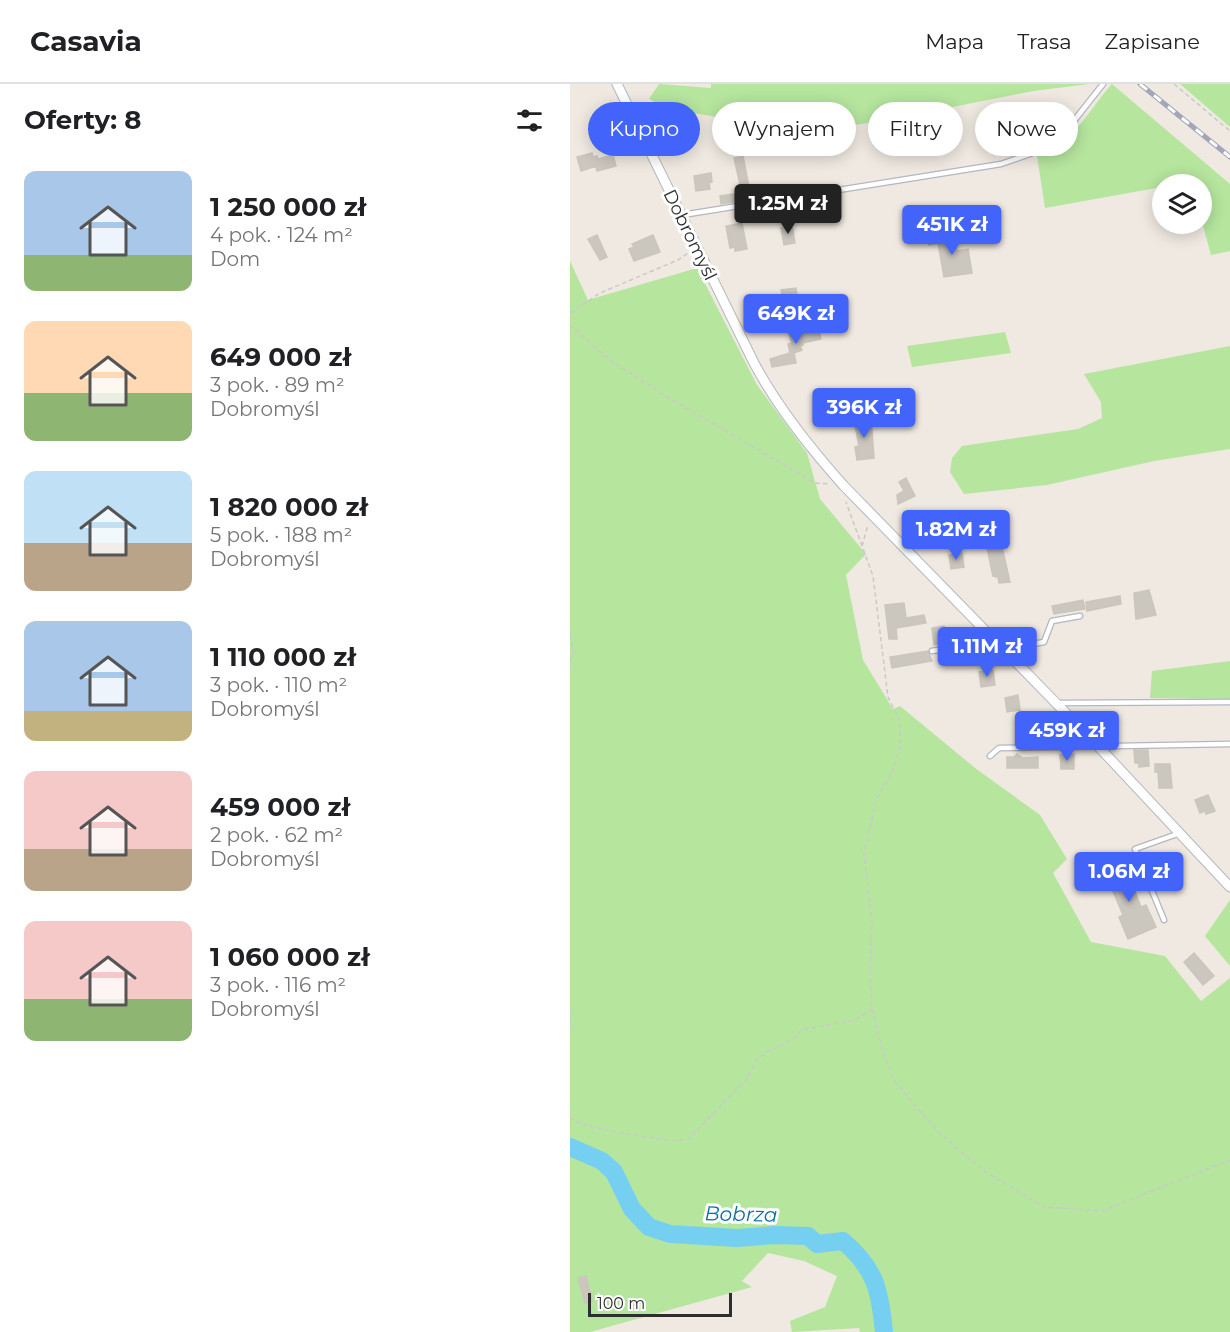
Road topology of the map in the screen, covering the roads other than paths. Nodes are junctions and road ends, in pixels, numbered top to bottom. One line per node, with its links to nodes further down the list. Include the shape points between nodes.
1 (617, 84): 3 (street, Dobromyśl)
2 (1103, 84): 5 (lane, via 1073,122 1044,149 1001,164)
3 (626, 102)
4 (651, 156): 5 (street, Dobromyśl)
5 (680, 215): 7 (street, Dobromyśl, via 765,384 810,448)
6 (1080, 616): 8 (lane, via 1052,621 1044,642)
7 (994, 641): 8 (street, Dobromyśl); 9 (lane)
8 (1002, 649): 11 (street, Dobromyśl)
9 (932, 651)
10 (1230, 702): 11 (lane)
11 (1055, 703): 13 (street, Dobromyśl)
12 (1230, 744): 13 (lane)
13 (1098, 746): 14 (lane, via 999,748); 15 (street, Dobromyśl)
14 (990, 756)
15 (1180, 833): 16 (street, Dobromyśl); 17 (lane, via 1135,849)
16 (1230, 887)
17 (1164, 920)

